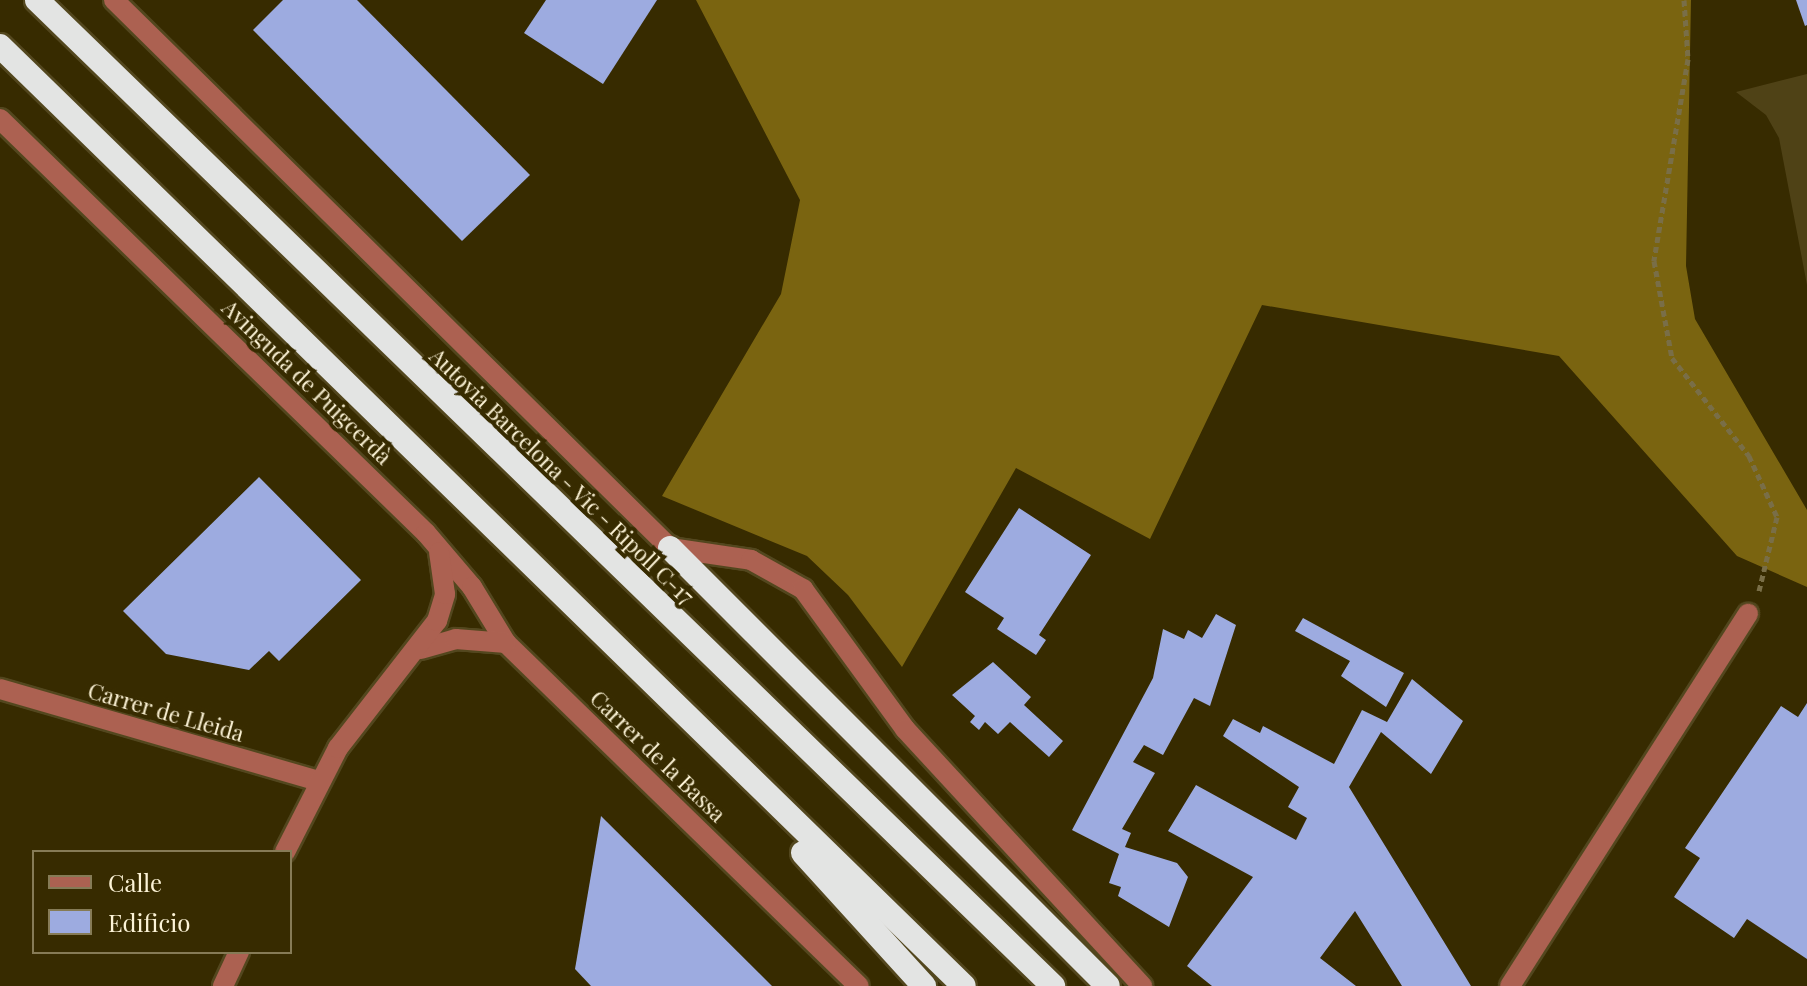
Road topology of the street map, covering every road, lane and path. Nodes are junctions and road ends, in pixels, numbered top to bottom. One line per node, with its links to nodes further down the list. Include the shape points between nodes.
1 (37, 0): 20 (highway, Autovia Barcelona - Vic - Ripoll C-17)
2 (114, 0): 7 (street)
3 (1684, 0): 8 (path, via 1688,59 1654,261 1672,358 1749,456 1777,517 1766,574)
4 (0, 46): 13 (highway)
5 (0, 119): 6 (street, Avinguda de Puigcerdà)
6 (439, 548): 9 (street, Carrer de la Bassa, via 472,587); 10 (street, via 445,594)
7 (670, 548): 21 (highway); 22 (street, via 751,560 803,589 905,729)
8 (1748, 614): 23 (street)
9 (506, 643): 10 (street, via 456,639); 17 (street, Carrer de la Bassa)
10 (421, 649): 12 (street, via 338,748)
11 (0, 689): 12 (street, Carrer de Lleida)
12 (318, 781): 14 (street)
13 (748, 781): 18 (highway, via 796,845); 19 (highway)
14 (286, 850)
15 (238, 954): 16 (street)
16 (223, 986)
17 (859, 986)
18 (924, 986)
19 (964, 986)
20 (1053, 986)
21 (1108, 986)
22 (1142, 986)
23 (1510, 986)

